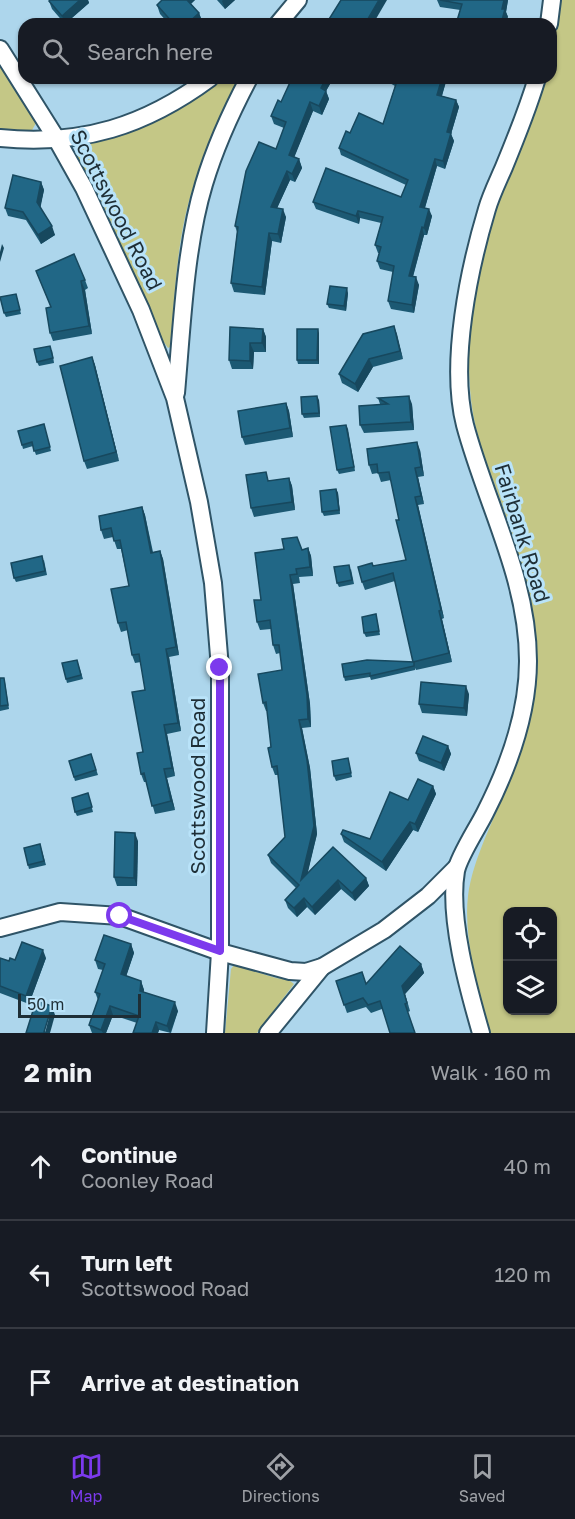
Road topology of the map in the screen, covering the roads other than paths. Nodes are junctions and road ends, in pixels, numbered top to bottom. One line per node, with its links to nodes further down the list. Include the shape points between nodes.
1 (298, 0): 3 (street)
2 (552, 0): 4 (street)
3 (283, 18)
4 (550, 18)
5 (0, 49): 6 (street, Scottswood Road)
6 (18, 78)
7 (22, 84): 12 (street, Scottswood Road)
8 (202, 84): 12 (street, via 126,126 98,134)
9 (246, 84): 13 (street, Scottswood Road, via 215,153 196,217)
10 (535, 84): 14 (street, Fairbank Road, via 487,208 463,309 459,383 465,424 520,595 526,626 526,688 521,721 506,769)
11 (0, 138): 12 (street)
12 (56, 138): 13 (street, Scottswood Road, via 102,224)
13 (175, 398): 16 (street, Scottswood Road, via 213,583 220,668)
14 (456, 868): 17 (street, via 384,930); 20 (street, Fairbank Road, via 454,912)
15 (0, 928): 16 (street, via 60,912 120,916)
16 (220, 951): 17 (street, via 290,971); 18 (street, Scottswood Road)
17 (322, 967): 19 (street)
18 (214, 1033)
19 (268, 1033)
20 (481, 1033)

